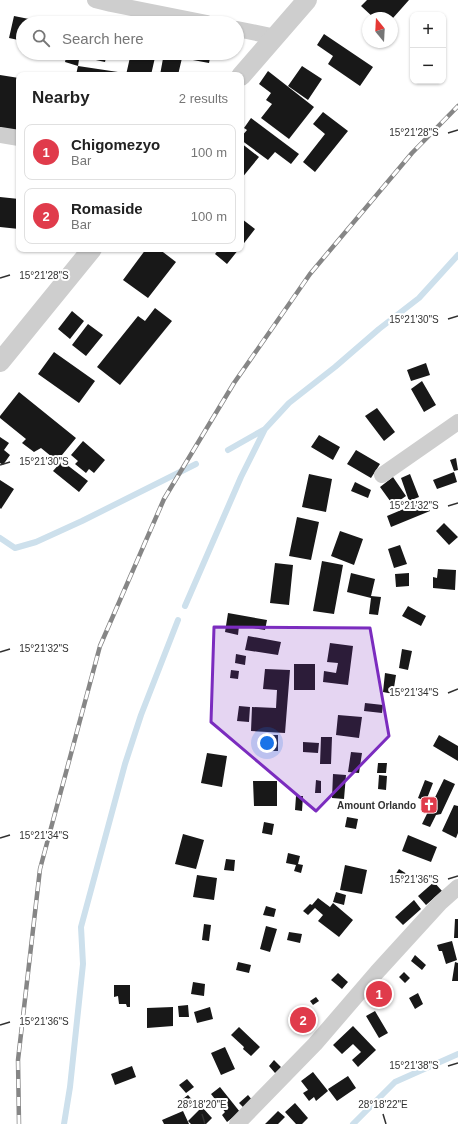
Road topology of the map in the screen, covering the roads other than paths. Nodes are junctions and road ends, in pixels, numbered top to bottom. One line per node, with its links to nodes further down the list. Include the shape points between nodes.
1 (95, 0): 3 (street)
2 (307, 0): 5 (street)
3 (171, 16)
4 (244, 30): 5 (street)
5 (276, 37): 6 (street)
6 (244, 73)
7 (0, 135): 8 (street)
8 (16, 138)
9 (90, 252): 10 (street)
10 (0, 362)
11 (458, 422): 12 (street)
12 (382, 475)
13 (458, 887): 14 (street, via 377,972 315,1044)
14 (236, 1124)

